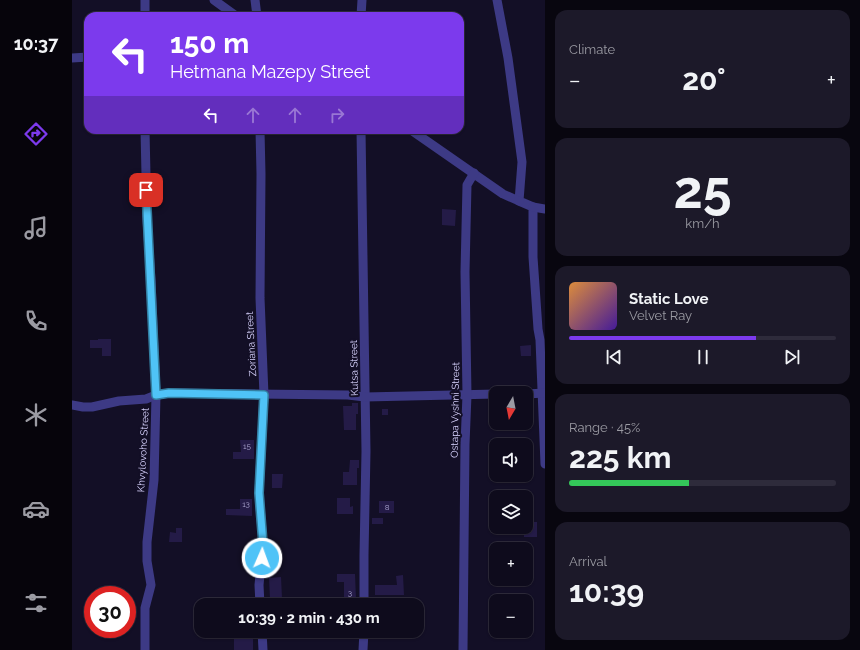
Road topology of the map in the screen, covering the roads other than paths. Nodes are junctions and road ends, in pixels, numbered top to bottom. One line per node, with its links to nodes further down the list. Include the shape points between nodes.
1 (145, 0): 6 (street)
2 (214, 0): 7 (street)
3 (255, 0): 8 (street)
4 (362, 0): 9 (street)
5 (497, 0): 17 (street, via 508,58 522,162)
6 (145, 12)
7 (230, 12)
8 (256, 12)
9 (361, 12)
10 (84, 56): 11 (street)
11 (72, 58)
12 (145, 134): 23 (street, Khvylovoho Street)
13 (260, 134): 24 (street, Zoriana Street, via 260,298)
14 (361, 134): 26 (street, Kutsa Street)
15 (417, 134): 16 (street)
16 (474, 173): 17 (street, via 503,194); 25 (street, Ostapa Vyshni Street, via 467,185 465,272)
17 (519, 201): 18 (street)
18 (533, 207): 19 (street); 20 (street, via 533,257)
19 (545, 209)
20 (544, 393): 22 (street); 28 (street, via 542,398)
21 (489, 394): 25 (street)
22 (533, 394)
23 (156, 395): 24 (street); 27 (street, via 146,399 119,400 92,407); 33 (street, Khvylovoho Street, via 154,480 147,542 151,585 145,608)
24 (264, 395): 26 (street); 29 (street, Zoriana Street, via 259,493 263,544)
25 (468, 395): 26 (street); 36 (street, Ostapa Vyshni Street, via 465,444)
26 (365, 397): 30 (street, Kutsa Street)
27 (72, 405)
28 (545, 464)
29 (260, 598)
30 (364, 598)
31 (262, 638): 34 (street)
32 (364, 638): 35 (street)
33 (145, 650)
34 (263, 650)
35 (363, 650)
36 (463, 650)

